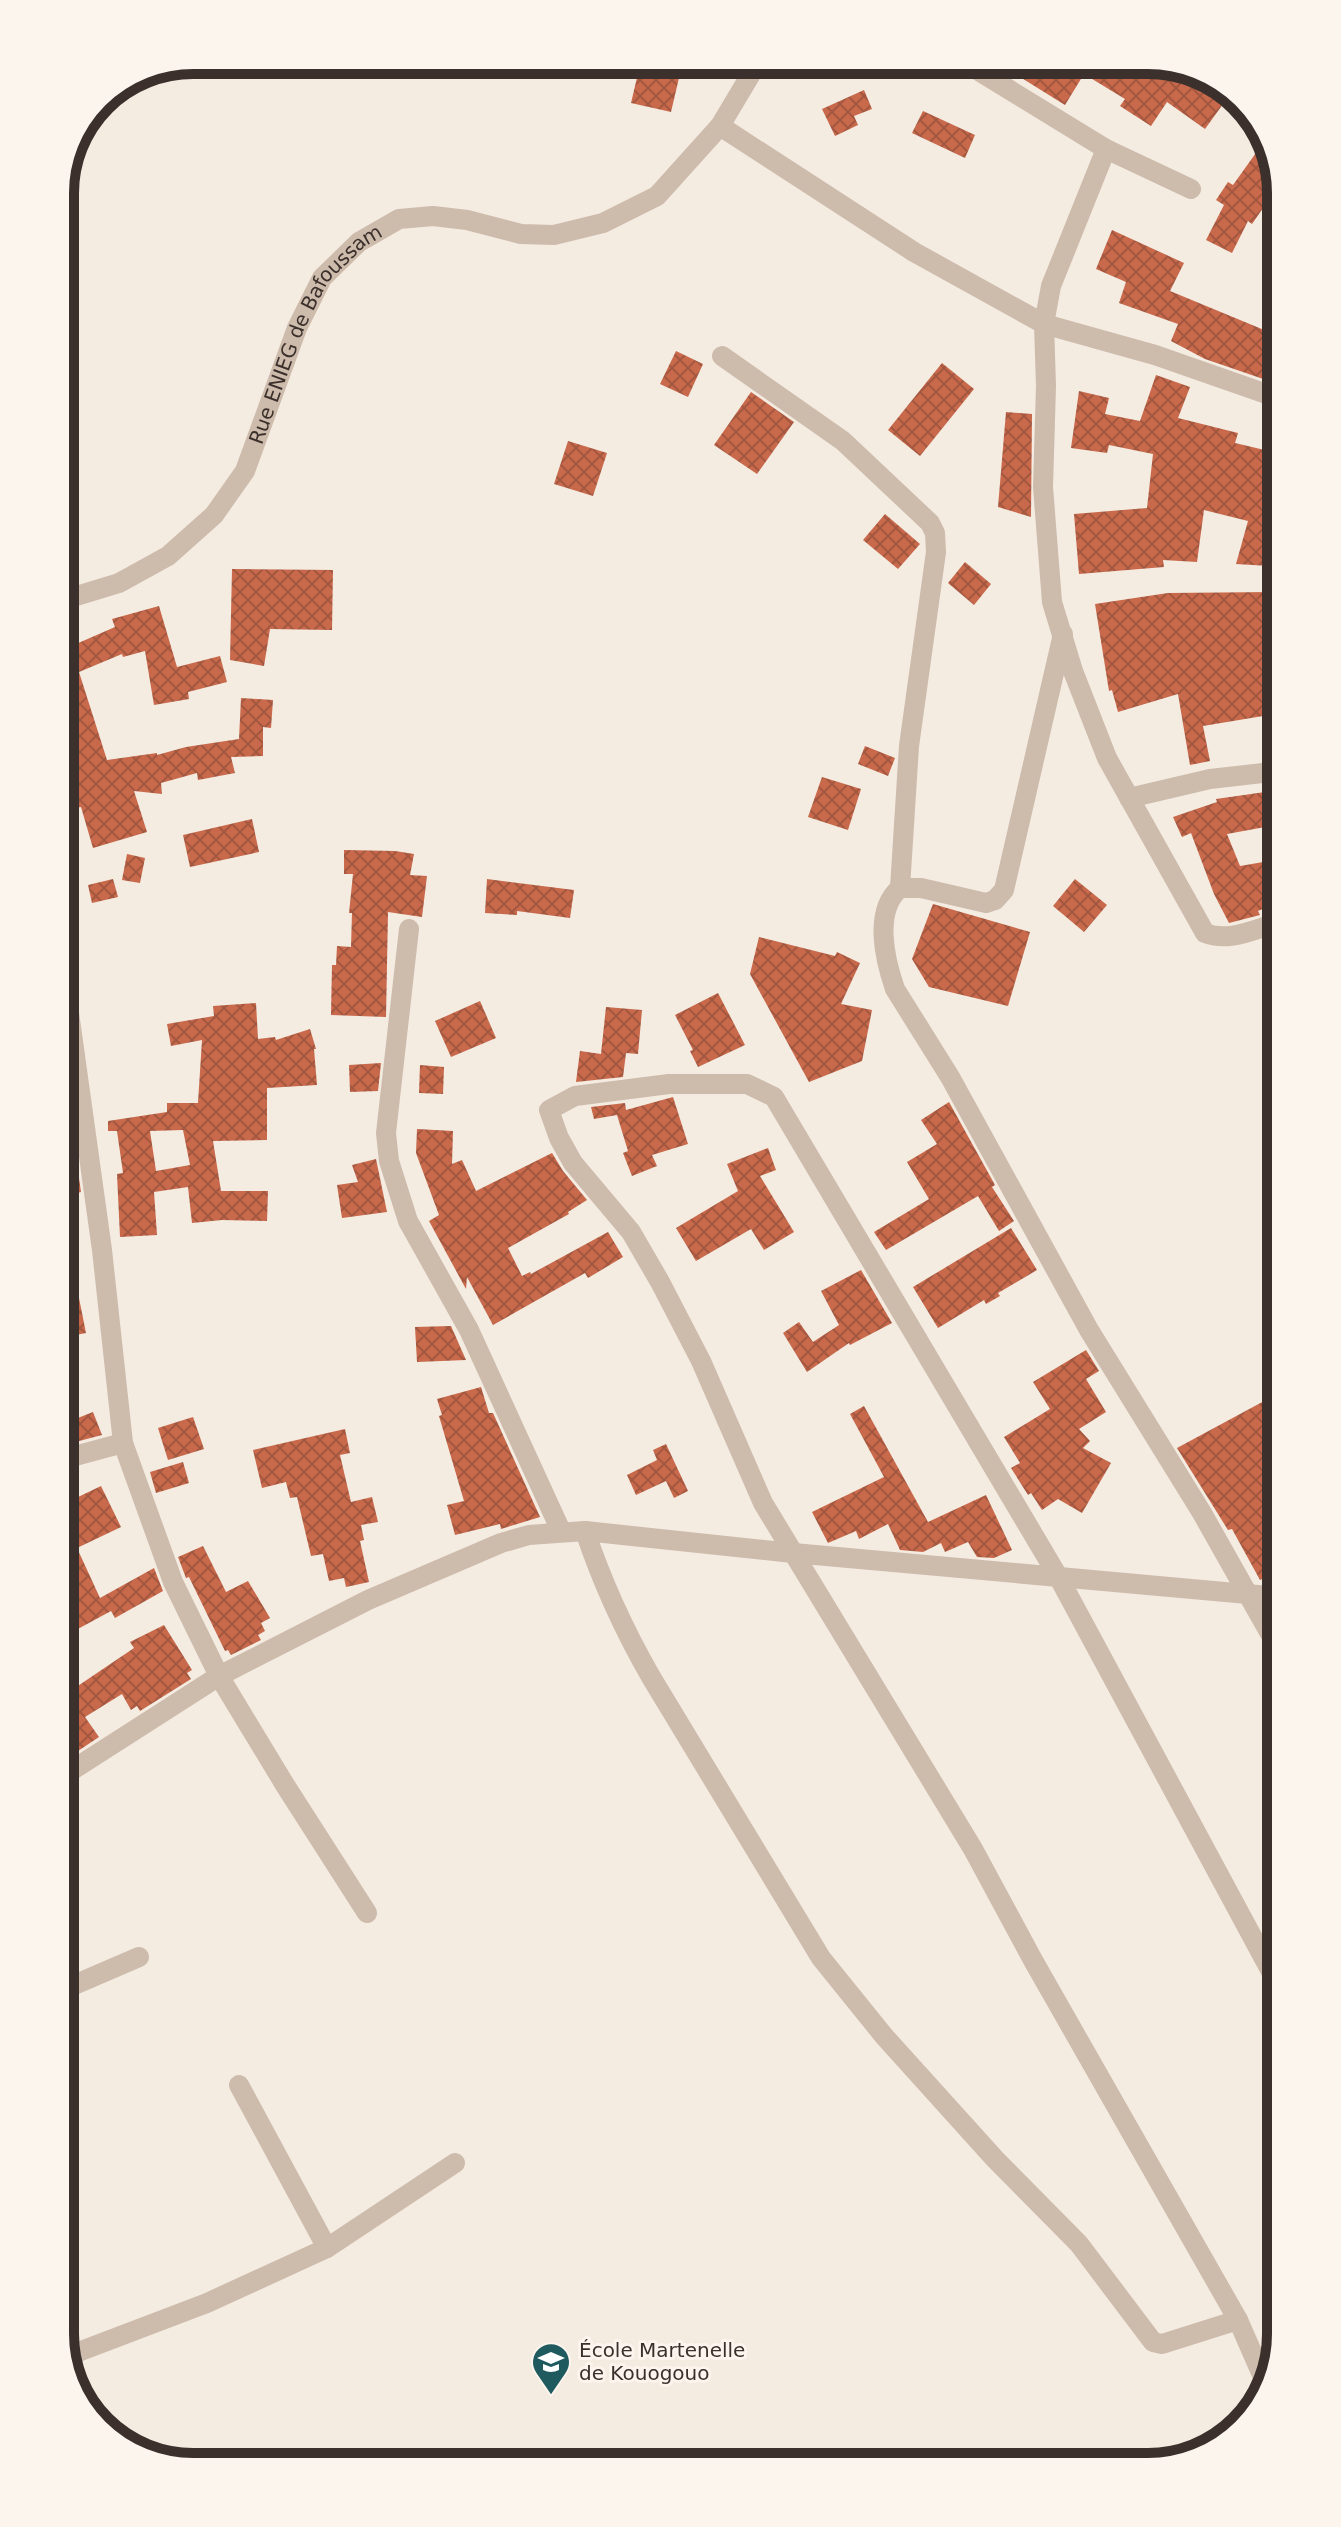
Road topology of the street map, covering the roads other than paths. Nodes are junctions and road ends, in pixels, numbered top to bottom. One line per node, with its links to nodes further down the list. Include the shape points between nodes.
1 (751, 74): 3 (street, Rue ENIEG de Bafoussam)
2 (984, 74): 4 (street)
3 (720, 126): 6 (street, via 914,252); 9 (street, Rue ENIEG de Bafoussam, via 657,196 603,223 554,235 521,234 433,216 399,219 359,242 322,278 297,328 245,471 214,515 168,556 119,583)
4 (1106, 149): 5 (street); 6 (street, via 1051,286)
5 (1191, 189)
6 (1044, 324): 8 (street); 10 (street, via 1047,559 1052,602)
7 (722, 356): 13 (street, via 843,441 935,533 909,746)
8 (1267, 394)
9 (74, 597)
10 (1063, 634): 12 (street, via 1107,758); 13 (street, via 1004,890 986,903)
11 (1267, 773): 12 (street, via 1210,779)
12 (1129, 798): 14 (street, via 1205,933 1229,937)
13 (900, 888): 23 (street, via 891,896 883,924 895,989 950,1077 1089,1330)
14 (1267, 926)
15 (409, 929): 19 (street, via 386,1133 389,1161 408,1221 469,1330)
16 (74, 1048): 17 (street)
17 (123, 1443): 18 (street); 26 (street, via 173,1582)
18 (74, 1456)
19 (561, 1531): 20 (street); 26 (street, via 501,1543 368,1600)
20 (585, 1531): 21 (street); 35 (street, via 600,1576 651,1677 821,1958 884,2036 1079,2244 1153,2342 1162,2344)
21 (793, 1553): 22 (street); 22 (street, via 763,1503 660,1282 631,1232 573,1163 559,1138 549,1110 575,1096 685,1084 747,1084 774,1097); 35 (street, via 973,1849)
22 (1059, 1578): 23 (street); 30 (street)
23 (1248, 1593): 24 (street); 25 (street)
24 (1267, 1595)
25 (1267, 1628)
26 (219, 1676): 27 (street); 28 (street)
27 (74, 1769)
28 (367, 1913)
29 (139, 1957): 31 (street)
30 (1267, 1964)
31 (74, 1985)
32 (239, 2085): 34 (street)
33 (455, 2163): 34 (street)
34 (327, 2248): 36 (street, via 207,2303)
35 (1238, 2320): 37 (street)
36 (76, 2353)
37 (1261, 2371)

